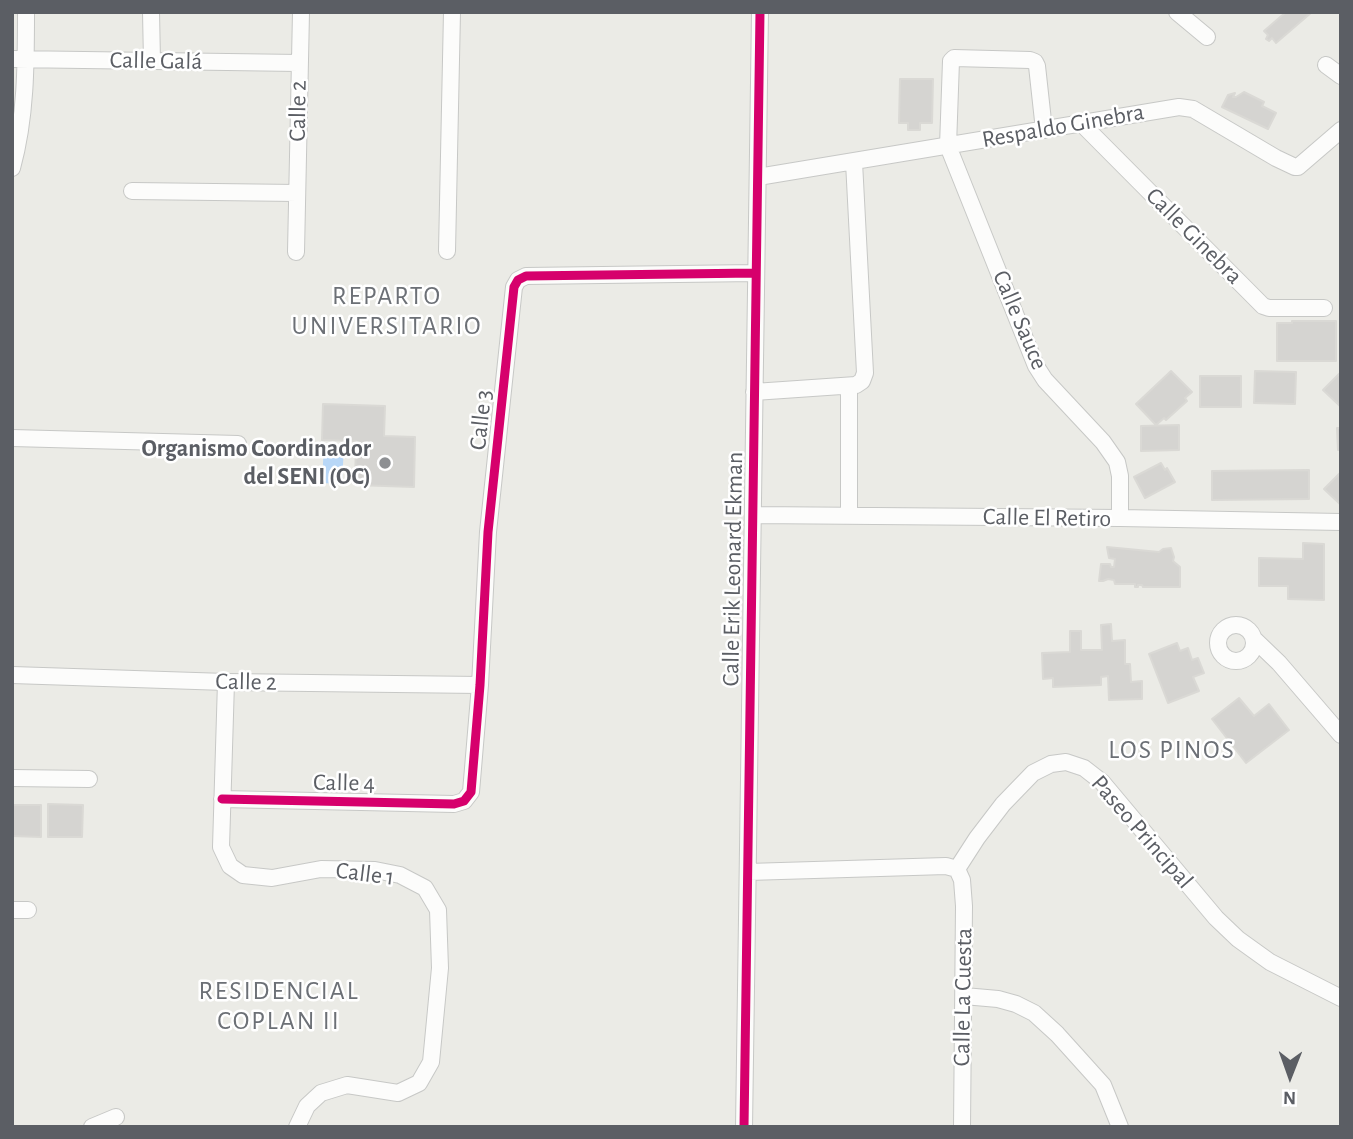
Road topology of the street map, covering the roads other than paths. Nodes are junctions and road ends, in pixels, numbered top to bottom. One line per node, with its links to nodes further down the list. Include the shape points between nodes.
1 (26, 12): 8 (street)
2 (151, 12): 9 (street)
3 (301, 12): 10 (street, Calle 2)
4 (452, 12): 22 (street)
5 (760, 12): 19 (street, Calle Erik Leonard Ekman)
6 (1177, 12): 7 (street)
7 (1207, 37)
8 (19, 59): 9 (street, Calle Galá); 18 (street, via 20,130)
9 (152, 61): 10 (street, Calle Galá)
10 (299, 63): 21 (street, Calle 2)
11 (1326, 65): 12 (street)
12 (1341, 76)
13 (1082, 123): 14 (street, Respaldo Ginebra); 15 (street, Respaldo Ginebra, via 1187,107 1296,167); 25 (street, Calle Ginebra, via 1263,306)
14 (1044, 130): 16 (street, Respaldo Ginebra); 16 (street, via 1035,62 954,58)
15 (1341, 130)
16 (948, 146): 17 (street, Respaldo Ginebra); 32 (street, Calle Sauce, via 1040,372 1117,462)
17 (854, 162): 19 (street, Respaldo Ginebra); 26 (street, via 865,373)
18 (12, 168)
19 (758, 177): 24 (street, Calle Erik Leonard Ekman)
20 (132, 191): 21 (street)
21 (297, 193): 23 (street, Calle 2)
22 (447, 251)
23 (296, 252)
24 (755, 272): 27 (street, Calle Erik Leonard Ekman); 37 (street, Calle 3, via 526,276 518,280 488,532)
25 (1324, 308)
26 (856, 384): 27 (street); 31 (street)
27 (754, 392): 30 (street, Calle Erik Leonard Ekman)
28 (12, 438): 29 (street)
29 (238, 444)
30 (753, 515): 31 (street, Calle El Retiro); 44 (street, Calle Erik Leonard Ekman)
31 (849, 516): 32 (street, Calle El Retiro)
32 (1120, 518): 33 (street, Calle El Retiro)
33 (1341, 522)
34 (1254, 639): 38 (street)
35 (12, 675): 36 (street, Calle 2)
36 (226, 682): 37 (street, Calle 2); 41 (street, Calle 1)
37 (480, 685): 42 (street, Calle 3, via 471,792)
38 (1341, 735)
39 (12, 778): 40 (street)
40 (89, 779)
41 (222, 799): 42 (street, Calle 4); 49 (street, Calle 1, via 222,847 230,866 243,875 272,878 321,869 375,870 400,875 425,888 438,910 440,968 431,1062 419,1083 398,1093 347,1086 321,1093)
42 (464, 801)
43 (957, 869): 44 (street); 45 (street, Calle La Cuesta, via 964,906); 46 (street, Paseo Principal, via 1003,804 1033,774 1066,762 1084,768 1102,782 1238,939 1270,962)
44 (748, 872): 50 (street, Calle Erik Leonard Ekman)
45 (964, 996): 51 (street, Calle La Cuesta); 52 (street, via 998,999 1034,1013 1103,1084)
46 (1341, 998)
47 (116, 1117): 48 (street)
48 (92, 1127)
49 (297, 1127)
50 (744, 1127)
51 (962, 1127)
52 (1120, 1127)

